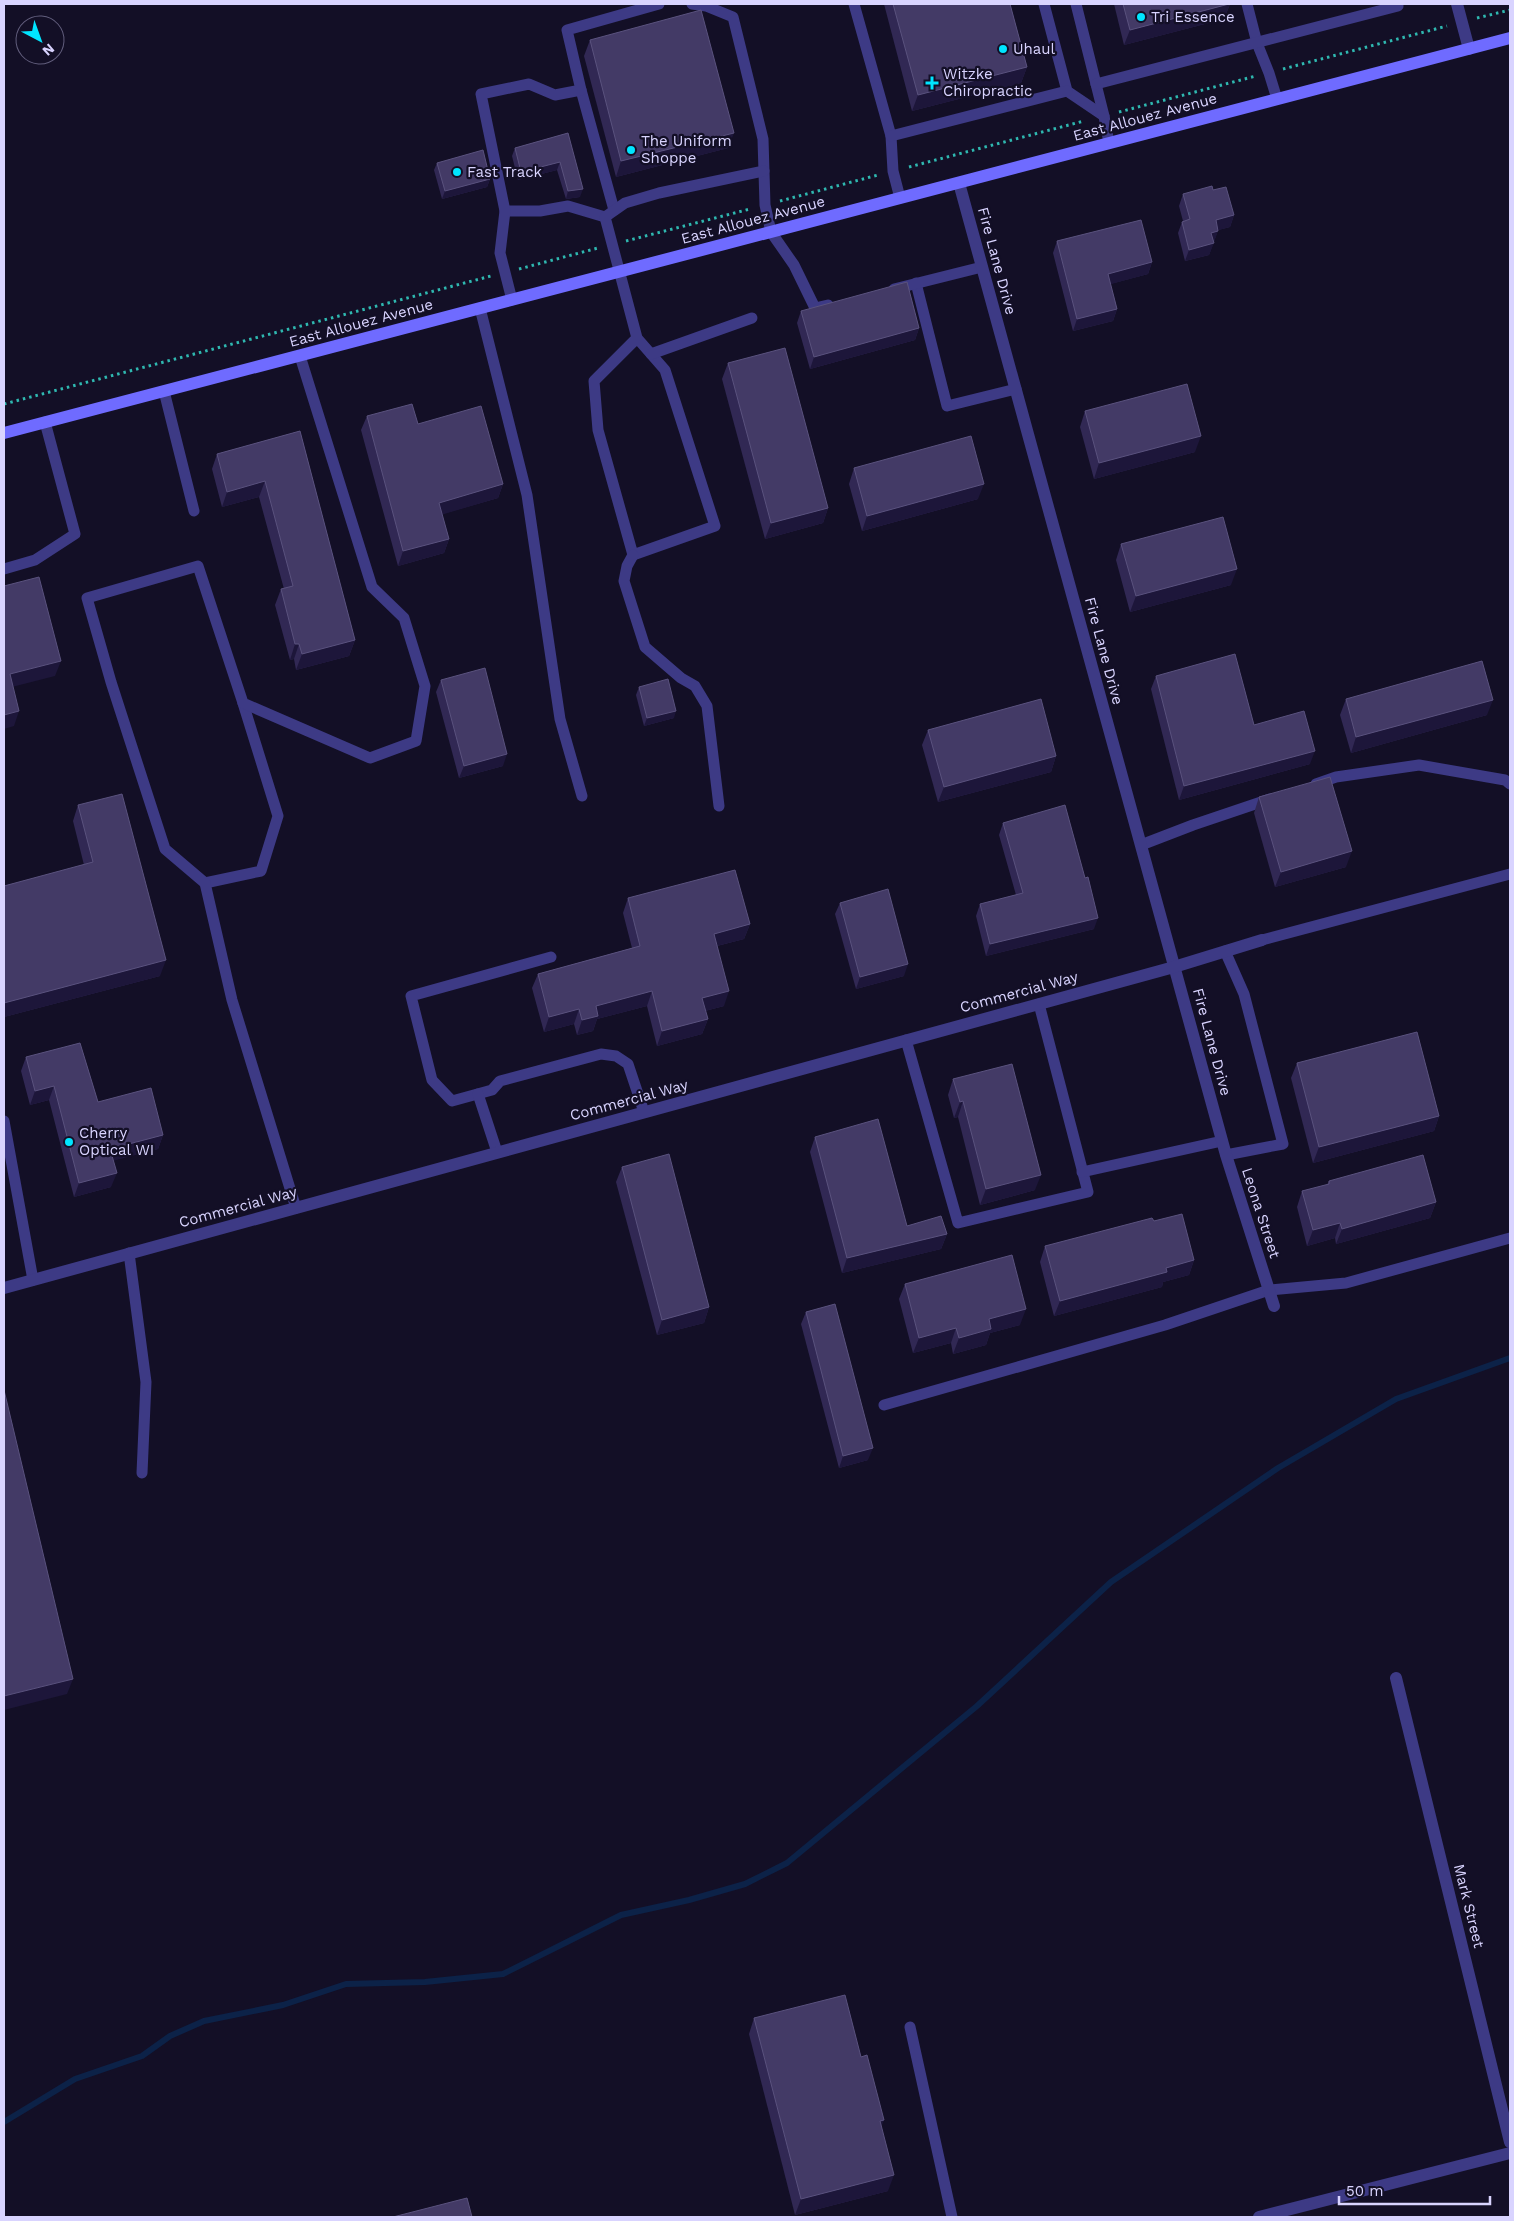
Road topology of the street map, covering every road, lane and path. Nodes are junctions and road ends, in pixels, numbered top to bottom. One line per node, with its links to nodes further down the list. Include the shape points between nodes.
1 (659, 4): 13 (lane, via 567,30)
2 (692, 4): 19 (lane, via 733,17 763,139)
3 (854, 4): 17 (lane)
4 (1044, 4): 14 (lane)
5 (1076, 4): 12 (lane)
6 (1247, 4): 10 (lane)
7 (1397, 4): 10 (lane)
8 (1457, 4): 11 (street)
9 (1510, 38): 11 (street, East Allouez Avenue)
10 (1257, 43): 12 (lane); 15 (lane)
11 (1469, 49): 15 (street, East Allouez Avenue)
12 (1096, 84): 16 (lane)
13 (581, 90): 22 (lane, via 555,95 529,84 481,94); 23 (lane)
14 (1067, 91): 16 (lane); 17 (lane)
15 (1277, 99): 18 (street, East Allouez Avenue)
16 (1104, 116): 18 (lane)
17 (891, 136): 21 (lane, via 893,171)
18 (1109, 143): 20 (street, East Allouez Avenue)
19 (764, 171): 23 (lane, via 659,193 625,203); 24 (lane, via 764,205)
20 (959, 183): 21 (street, East Allouez Avenue); 25 (street, Fire Lane Drive)
21 (900, 198): 24 (street, East Allouez Avenue)
22 (505, 211): 23 (lane, via 540,211 568,206); 29 (lane, via 500,253)
23 (610, 213): 26 (lane)
24 (771, 232): 26 (street, East Allouez Avenue); 30 (lane, via 794,265 815,308)
25 (982, 267): 27 (lane); 36 (street, Fire Lane Drive)
26 (618, 272): 29 (street, East Allouez Avenue); 33 (lane)
27 (916, 283): 28 (lane); 36 (lane, via 947,406)
28 (879, 292)
29 (512, 300): 31 (street, East Allouez Avenue)
30 (842, 301)
31 (480, 308): 35 (street, East Allouez Avenue); 47 (lane, via 527,495 560,719)
32 (752, 318): 34 (lane)
33 (637, 338): 34 (lane); 41 (lane, via 594,381 598,430)
34 (651, 354): 41 (lane, via 665,370 715,526)
35 (300, 356): 37 (street, East Allouez Avenue); 43 (lane, via 372,588 404,618 425,686 416,741 370,758)
36 (1016, 389): 49 (street, Fire Lane Drive)
37 (164, 391): 38 (street, East Allouez Avenue); 40 (lane)
38 (45, 422): 39 (street, East Allouez Avenue); 42 (lane, via 75,534 35,560)
39 (4, 433)
40 (194, 511)
41 (633, 555): 48 (lane, via 626,566 624,581 645,647 695,686 707,706)
42 (4, 569)
43 (243, 703): 51 (lane, via 278,816 261,872); 51 (lane, via 198,566 87,598 165,849)
44 (1510, 784): 45 (lane, via 1505,780 1419,765 1336,777)
45 (1309, 786)
46 (1282, 795): 49 (lane)
47 (582, 796)
48 (719, 806)
49 (1141, 845): 55 (street, Fire Lane Drive)
50 (1510, 874): 52 (lane)
51 (205, 883): 66 (lane, via 232,1000)
52 (1262, 940): 53 (street, Commercial Way)
53 (1225, 951): 55 (street, Commercial Way); 64 (lane, via 1244,994 1283,1144)
54 (551, 957): 58 (lane, via 411,996 432,1080 452,1101)
55 (1174, 967): 56 (street, Commercial Way); 61 (street, Fire Lane Drive)
56 (1039, 1004): 57 (street, Commercial Way); 65 (lane)
57 (906, 1040): 59 (street, Commercial Way); 65 (lane, via 958,1223 1088,1192)
58 (478, 1094): 59 (lane, via 492,1090 500,1081 601,1054 616,1056 628,1064); 63 (lane)
59 (644, 1112): 63 (street, Commercial Way)
60 (4, 1121): 69 (lane)
61 (1218, 1128): 62 (street, Leona Street)
62 (1222, 1141): 64 (street, Leona Street); 65 (lane)
63 (497, 1152): 66 (street, Commercial Way)
64 (1226, 1155): 71 (street, Leona Street)
65 (1082, 1172)
66 (296, 1208): 68 (street, Commercial Way)
67 (1510, 1238): 71 (lane, via 1346,1283)
68 (129, 1254): 69 (street, Commercial Way); 74 (lane, via 146,1382)
69 (33, 1280): 70 (street, Commercial Way)
70 (4, 1288)
71 (1269, 1290): 72 (street, Leona Street); 73 (lane, via 1165,1325)
72 (1274, 1306)
73 (884, 1405)
74 (142, 1473)
75 (1396, 1678): 77 (street, Mark Street)
76 (910, 2027): 79 (lane)
77 (1510, 2142)
78 (1510, 2153): 80 (street)
79 (950, 2217)
80 (1259, 2217)

